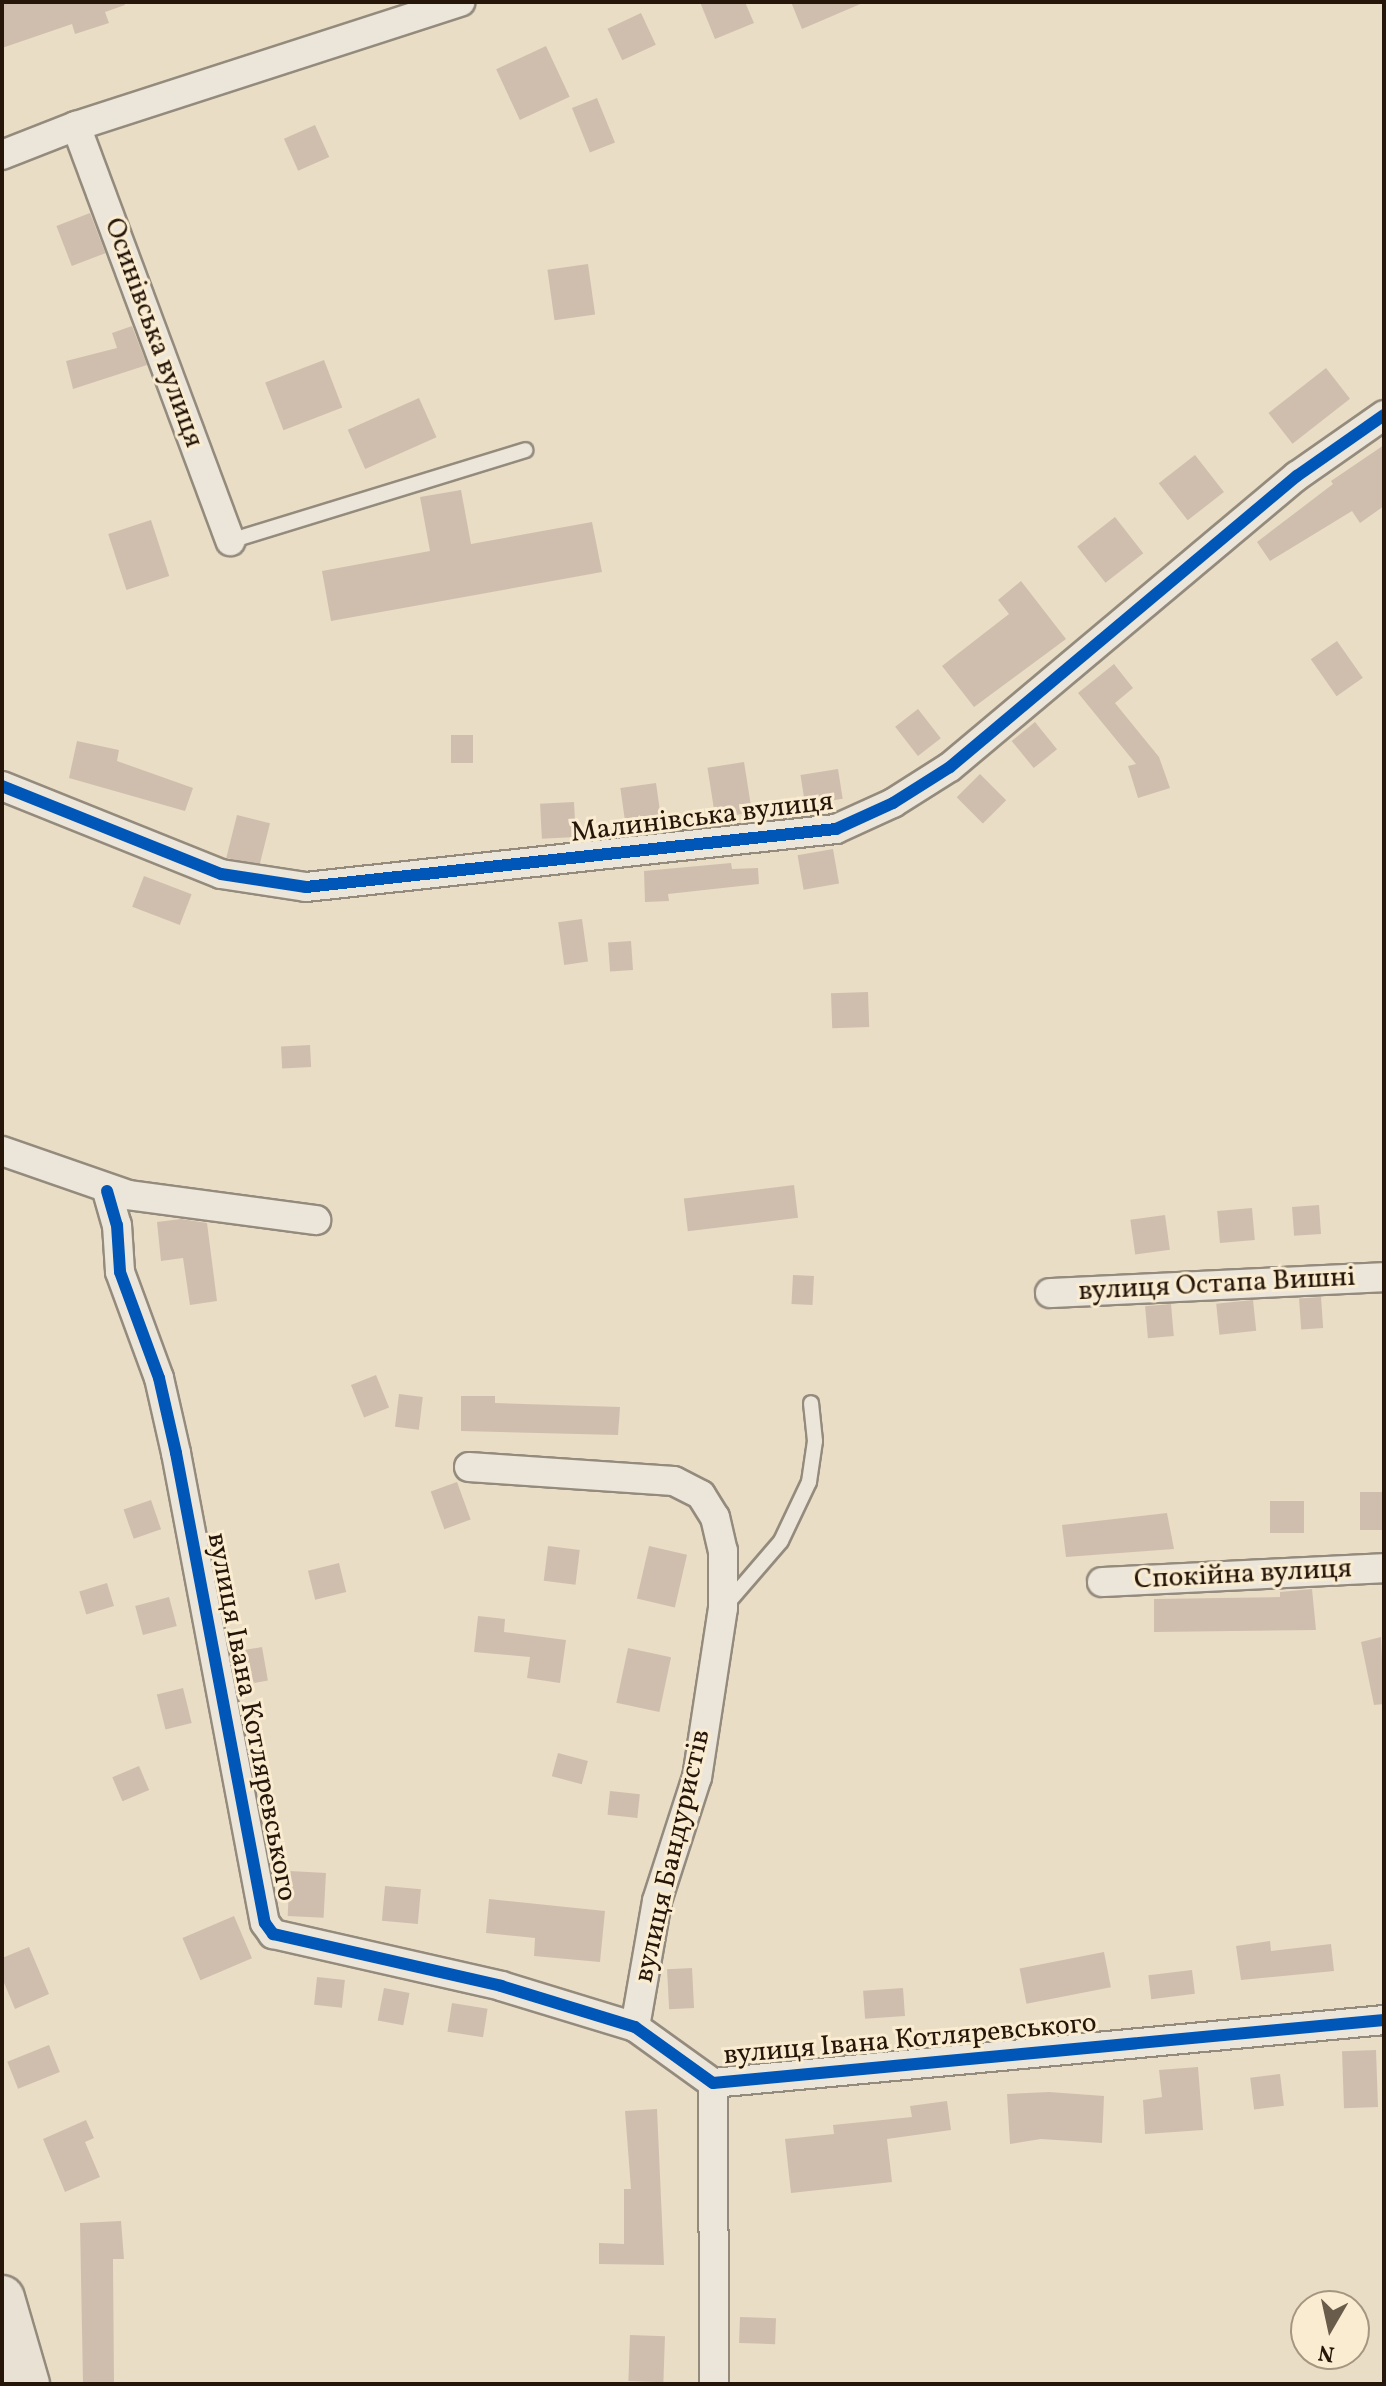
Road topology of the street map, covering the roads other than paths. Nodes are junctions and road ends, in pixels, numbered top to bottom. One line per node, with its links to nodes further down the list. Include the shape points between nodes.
1 (460, 2): 2 (street)
2 (76, 126): 3 (street); 6 (street, Осинівська вулиця)
3 (2, 155)
4 (1384, 415): 7 (street, Малинівська вулиця, via 1297,476 950,767 893,803 836,829 306,887 221,874)
5 (525, 450): 6 (lane)
6 (230, 541)
7 (2, 786)
8 (2, 1151): 9 (street, via 76,1174)
9 (107, 1191): 10 (street); 19 (street, вулиця Івана Котляревського, via 117,1225 120,1272 159,1378 176,1453 265,1923 273,1934 501,1986)
10 (316, 1220)
11 (1384, 1277): 12 (street, вулиця Остапа Вишні)
12 (1050, 1293)
13 (811, 1403): 17 (lane, via 815,1441 809,1482 781,1541)
14 (469, 1467): 17 (street, вулиця Бандуристів, via 632,1475 674,1481 701,1495 715,1517 723,1551)
15 (1384, 1568): 16 (street, Спокійна вулиця)
16 (1102, 1582)
17 (723, 1608): 19 (street, вулиця Бандуристів, via 697,1777 657,1901)
18 (1384, 2020): 20 (street, вулиця Івана Котляревського)
19 (635, 2027): 20 (street, вулиця Івана Котляревського)
20 (713, 2083): 23 (street)
21 (2, 2298): 22 (main road)
22 (27, 2384)
23 (714, 2384)

